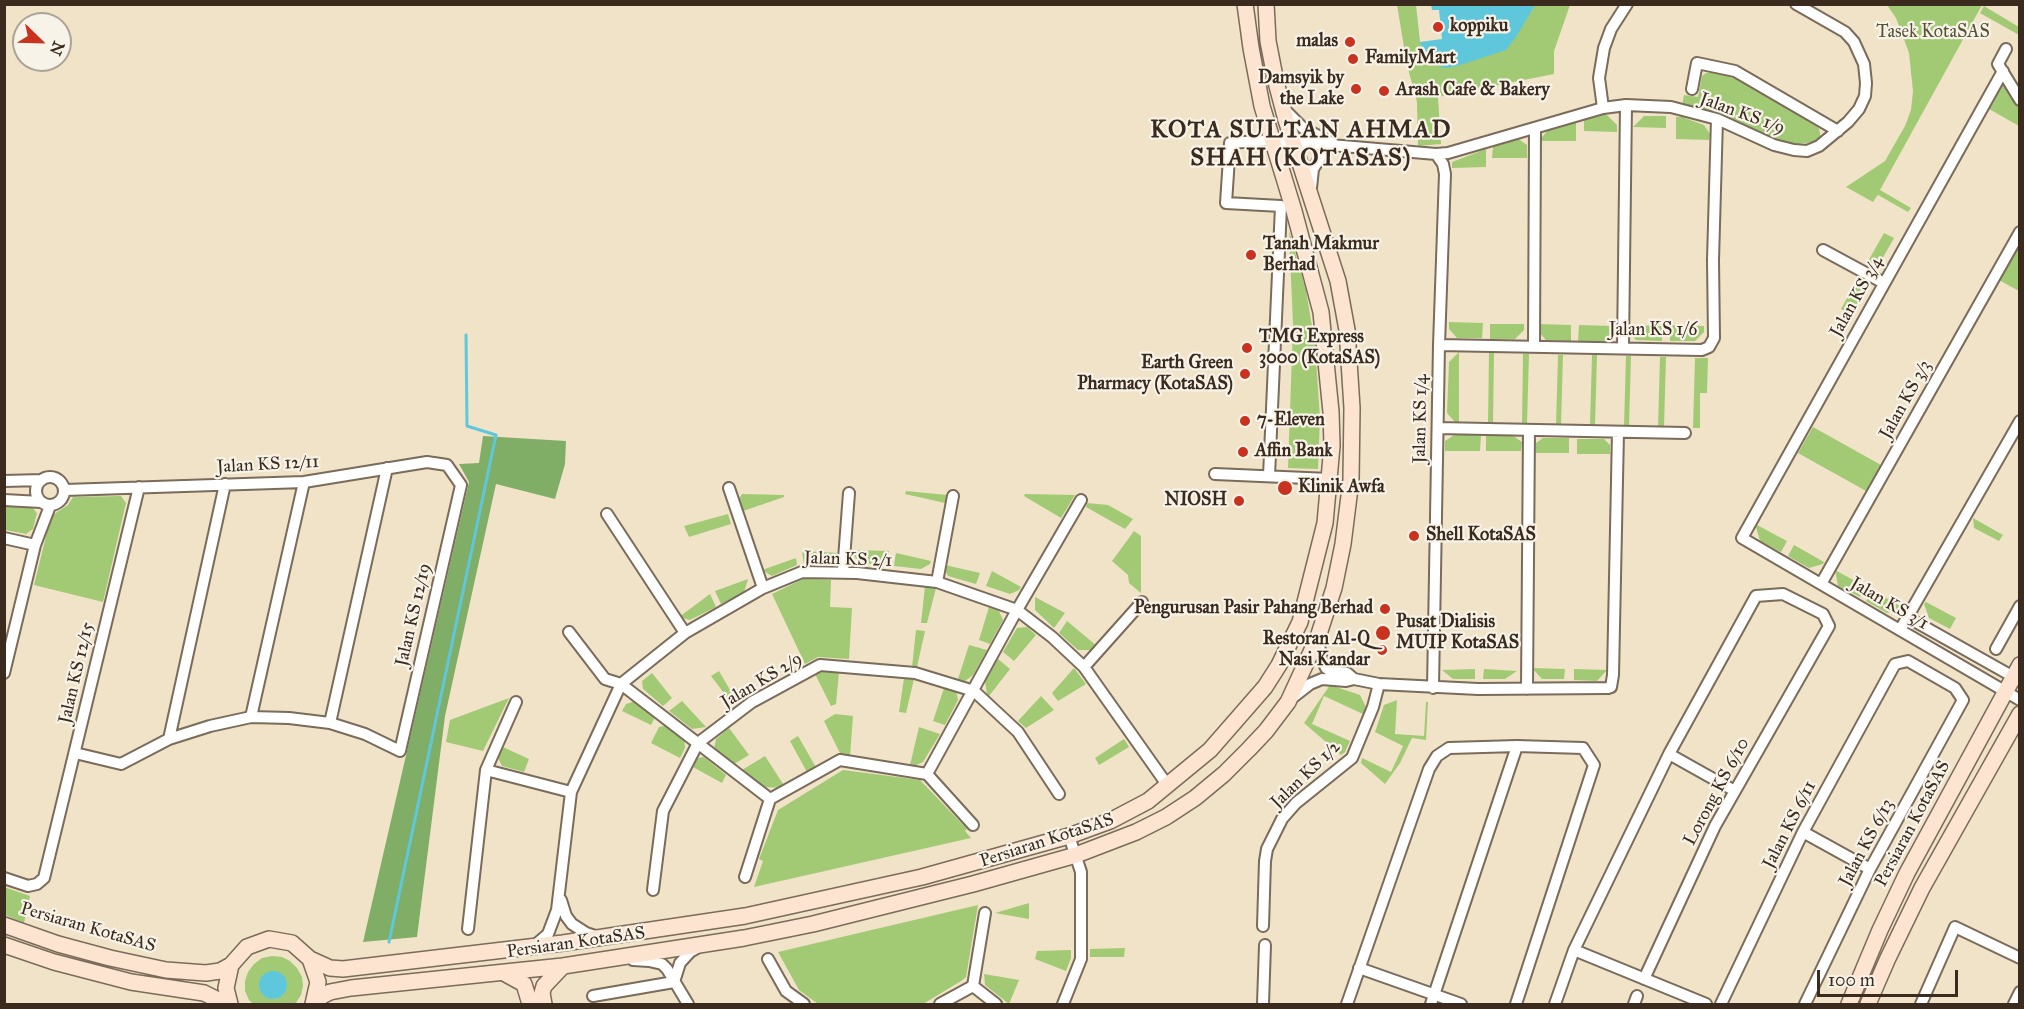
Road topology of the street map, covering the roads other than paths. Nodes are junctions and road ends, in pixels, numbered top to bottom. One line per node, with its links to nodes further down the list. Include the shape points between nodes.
1 (1245, 4): 15 (main road, Persiaran KotaSAS, via 1255,75)
2 (1266, 4): 10 (main road, Persiaran KotaSAS, via 1268,41)
3 (1627, 4): 11 (street, via 1604,48 1599,85)
4 (1796, 4): 14 (street, Jalan KS 1/9, via 1845,32 1864,64 1866,83 1859,109)
5 (2006, 49): 6 (street, Jalan KS 3/4, via 1998,64)
6 (2002, 71): 8 (street); 22 (street, Jalan KS 3/4)
7 (1692, 89): 14 (street, via 1697,63 1735,71)
8 (2019, 100)
9 (1626, 105): 11 (street, Jalan KS 1/9); 12 (street, Jalan KS 1/9, via 1671,107); 25 (street)
10 (1282, 106): 16 (main road, Persiaran KotaSAS); 17 (street, via 1303,128)
11 (1603, 108): 13 (street, Jalan KS 1/9)
12 (1717, 119): 14 (street, Jalan KS 1/9, via 1794,150 1808,151); 25 (street, Jalan KS 1/6, via 1714,338 1702,350)
13 (1535, 128): 18 (street, Jalan KS 1/9); 24 (street)
14 (1838, 131)
15 (1272, 140): 16 (street, Jalan KS 1/9); 33 (street, Jalan KS 1/9, via 1230,143 1226,203 1281,206); 34 (main road, Persiaran KotaSAS, via 1321,312 1332,412)
16 (1294, 141): 17 (street, Jalan KS 1/9); 19 (main road, Persiaran KotaSAS)
17 (1334, 144): 18 (street, Jalan KS 1/9); 19 (street, via 1313,169)
18 (1436, 154): 23 (street, Jalan KS 1/4, via 1445,174)
19 (1313, 200): 63 (main road, Persiaran KotaSAS, via 1338,281 1348,340 1352,408 1346,529 1334,588)
20 (2019, 232): 54 (street, Jalan KS 3/3)
21 (1823, 250): 22 (street)
22 (1884, 283): 50 (street, Jalan KS 3/4)
23 (1439, 345): 24 (street, Jalan KS 1/6); 27 (street, Jalan KS 1/4)
24 (1534, 346): 25 (street, Jalan KS 1/6)
25 (1623, 348)
26 (2019, 421): 59 (street)
27 (1437, 428): 28 (street); 72 (street, Jalan KS 1/4)
28 (1529, 430): 29 (street); 73 (street)
29 (1618, 432): 30 (street); 73 (street, via 1613,682 1608,688)
30 (1685, 433)
31 (387, 468): 37 (street, Jalan KS 12/11); 39 (street, Jalan KS 12/11, via 427,462 447,465); 81 (street)
32 (1215, 474): 33 (street)
33 (1269, 476): 34 (street)
34 (1329, 479): 89 (main road, Persiaran KotaSAS, via 1325,523 1307,600 1279,665 1224,735)
35 (42, 480): 36 (street, Jalan KS 12/11); 42 (street, Jalan KS 12/11, via 56,478); 47 (street, via 36,488 38,498)
36 (4, 481)
37 (304, 482): 38 (street, Jalan KS 12/11); 80 (street)
38 (225, 484): 40 (street, Jalan KS 12/11); 82 (street)
39 (461, 485): 81 (street, Jalan KS 12/19, via 400,751)
40 (139, 487): 42 (street, Jalan KS 12/11); 85 (street, Jalan KS 12/15)
41 (729, 488): 55 (street)
42 (64, 490): 47 (street, via 55,505)
43 (849, 493): 52 (street)
44 (953, 496): 53 (street)
45 (4, 500): 47 (street)
46 (1081, 500): 58 (street)
47 (45, 504): 51 (street)
48 (607, 514): 62 (street)
49 (4, 538): 51 (street)
50 (1742, 538): 54 (street, Jalan KS 3/1)
51 (35, 545): 67 (street)
52 (843, 573): 53 (street, Jalan KS 2/1); 55 (street, Jalan KS 2/1, via 802,572)
53 (937, 582): 58 (street, Jalan KS 2/1)
54 (1821, 584): 60 (street, Jalan KS 3/1)
55 (763, 588): 62 (street, Jalan KS 2/1)
56 (1142, 602): 66 (street)
57 (2019, 606): 64 (street)
58 (1017, 610): 66 (street, Jalan KS 2/1); 74 (street)
59 (1907, 616): 60 (street); 68 (street, Jalan KS 3/1)
60 (1900, 630): 75 (street, Jalan KS 3/1)
61 (569, 632): 70 (street, via 605,679)
62 (685, 633): 70 (street, Jalan KS 2/1)
63 (1318, 637): 69 (street, via 1326,668); 78 (main road, Persiaran KotaSAS)
64 (1996, 649)
65 (1895, 664): 95 (street, Jalan KS 6/11); 98 (street, Jalan KS 6/13, via 1908,661 1955,688 1963,700)
66 (1084, 667): 89 (street, Jalan KS 2/1)
67 (4, 673)
68 (2017, 674): 75 (main road, Persiaran KotaSAS)
69 (1354, 679): 71 (street); 78 (street, via 1317,680)
70 (621, 684): 83 (street); 91 (street, Jalan KS 2/1)
71 (1379, 684): 72 (street); 105 (street, Jalan KS 1/2, via 1352,758 1296,803 1282,819 1267,849)
72 (1433, 688): 73 (street)
73 (1527, 689)
74 (974, 691): 83 (street, Jalan KS 2/9, via 915,673 820,665 752,702); 88 (street); 92 (street, Jalan KS 2/9, via 1018,732)
75 (2005, 692): 76 (street, Jalan KS 3/1); 144 (main road, Persiaran KotaSAS, via 1907,873)
76 (2019, 700)
77 (516, 702): 87 (street)
78 (1287, 702): 97 (main road, Persiaran KotaSAS, via 1249,749 1196,798 1136,832)
79 (2019, 714): 145 (main road, via 1922,888)
80 (251, 717): 81 (street); 82 (street)
81 (330, 723)
82 (169, 738): 85 (street, via 121,764)
83 (698, 743): 93 (street); 101 (street, Jalan KS 2/9, via 663,811)
84 (1517, 746): 119 (street, via 1449,748 1437,756 1429,769); 126 (street); 140 (street, via 1583,748 1594,765)
85 (75, 753): 100 (street, Jalan KS 12/15, via 44,878 28,886)
86 (1669, 754): 90 (street); 90 (street, Lorong KS 6/10, via 1756,596 1783,594 1823,614 1829,626); 112 (street)
87 (486, 770): 91 (street); 106 (street)
88 (927, 774): 93 (street, via 840,760); 94 (street)
89 (1168, 786): 96 (main road, Persiaran KotaSAS, via 1129,812)
90 (1735, 790): 121 (street, Lorong KS 6/10)
91 (571, 792): 102 (street, Jalan KS 2/1)
92 (1059, 794)
93 (770, 799): 99 (street)
94 (973, 825)
95 (1803, 832): 98 (street); 127 (street, Jalan KS 6/11)
96 (1069, 836): 97 (street); 107 (main road, Persiaran KotaSAS, via 943,872 766,912)
97 (1076, 855): 108 (main road, Persiaran KotaSAS, via 813,924); 136 (street, via 1081,872 1082,959)
98 (1870, 869): 143 (street, Jalan KS 6/13)
99 (745, 877)
100 (4, 878)
101 (653, 890)
102 (560, 894): 107 (street, via 572,924); 111 (street, Jalan KS 2/1, via 548,934)
103 (985, 913): 123 (street)
104 (4, 925): 117 (main road, Persiaran KotaSAS, via 66,946 166,970 206,973)
105 (1263, 927)
106 (468, 929)
107 (600, 938): 111 (main road, Persiaran KotaSAS)
108 (703, 944): 115 (main road, Persiaran KotaSAS); 122 (street, via 683,958)
109 (4, 945): 128 (main road, via 131,982 204,993)
110 (1265, 945): 137 (street)
111 (533, 947): 114 (main road, Persiaran KotaSAS, via 343,969)
112 (1574, 950): 121 (street); 141 (street)
113 (2019, 958): 146 (street, via 1955,927)
114 (310, 959): 117 (main road, Persiaran KotaSAS, via 292,944 269,939 247,947); 129 (main road, Persiaran KotaSAS, via 318,982)
115 (614, 959): 118 (main road, Persiaran KotaSAS); 122 (street, via 662,964)
116 (768, 959): 133 (street, via 786,991)
117 (231, 965): 128 (main road, via 226,988)
118 (563, 966): 120 (main road, Persiaran KotaSAS); 131 (main road, via 544,986)
119 (1359, 968): 126 (street); 138 (street)
120 (504, 973): 129 (main road, Persiaran KotaSAS, via 351,988 330,992); 130 (main road, via 524,984)
121 (1644, 979): 142 (street)
122 (674, 982): 125 (street); 132 (street)
123 (973, 986): 134 (street); 135 (street)
124 (2019, 992): 147 (street)
125 (593, 996)
126 (1432, 1000): 139 (street)
127 (1720, 1004)
128 (228, 1005)
129 (313, 1005)
130 (530, 1005)
131 (544, 1005)
132 (688, 1005)
133 (804, 1005)
134 (940, 1005)
135 (996, 1005)
136 (1063, 1005)
137 (1263, 1005)
138 (1347, 1005)
139 (1461, 1005)
140 (1516, 1005)
141 (1555, 1005)
142 (1706, 1005)
143 (1805, 1005)
144 (1849, 1005)
145 (1868, 1005)
146 (1921, 1005)
147 (2014, 1005)

